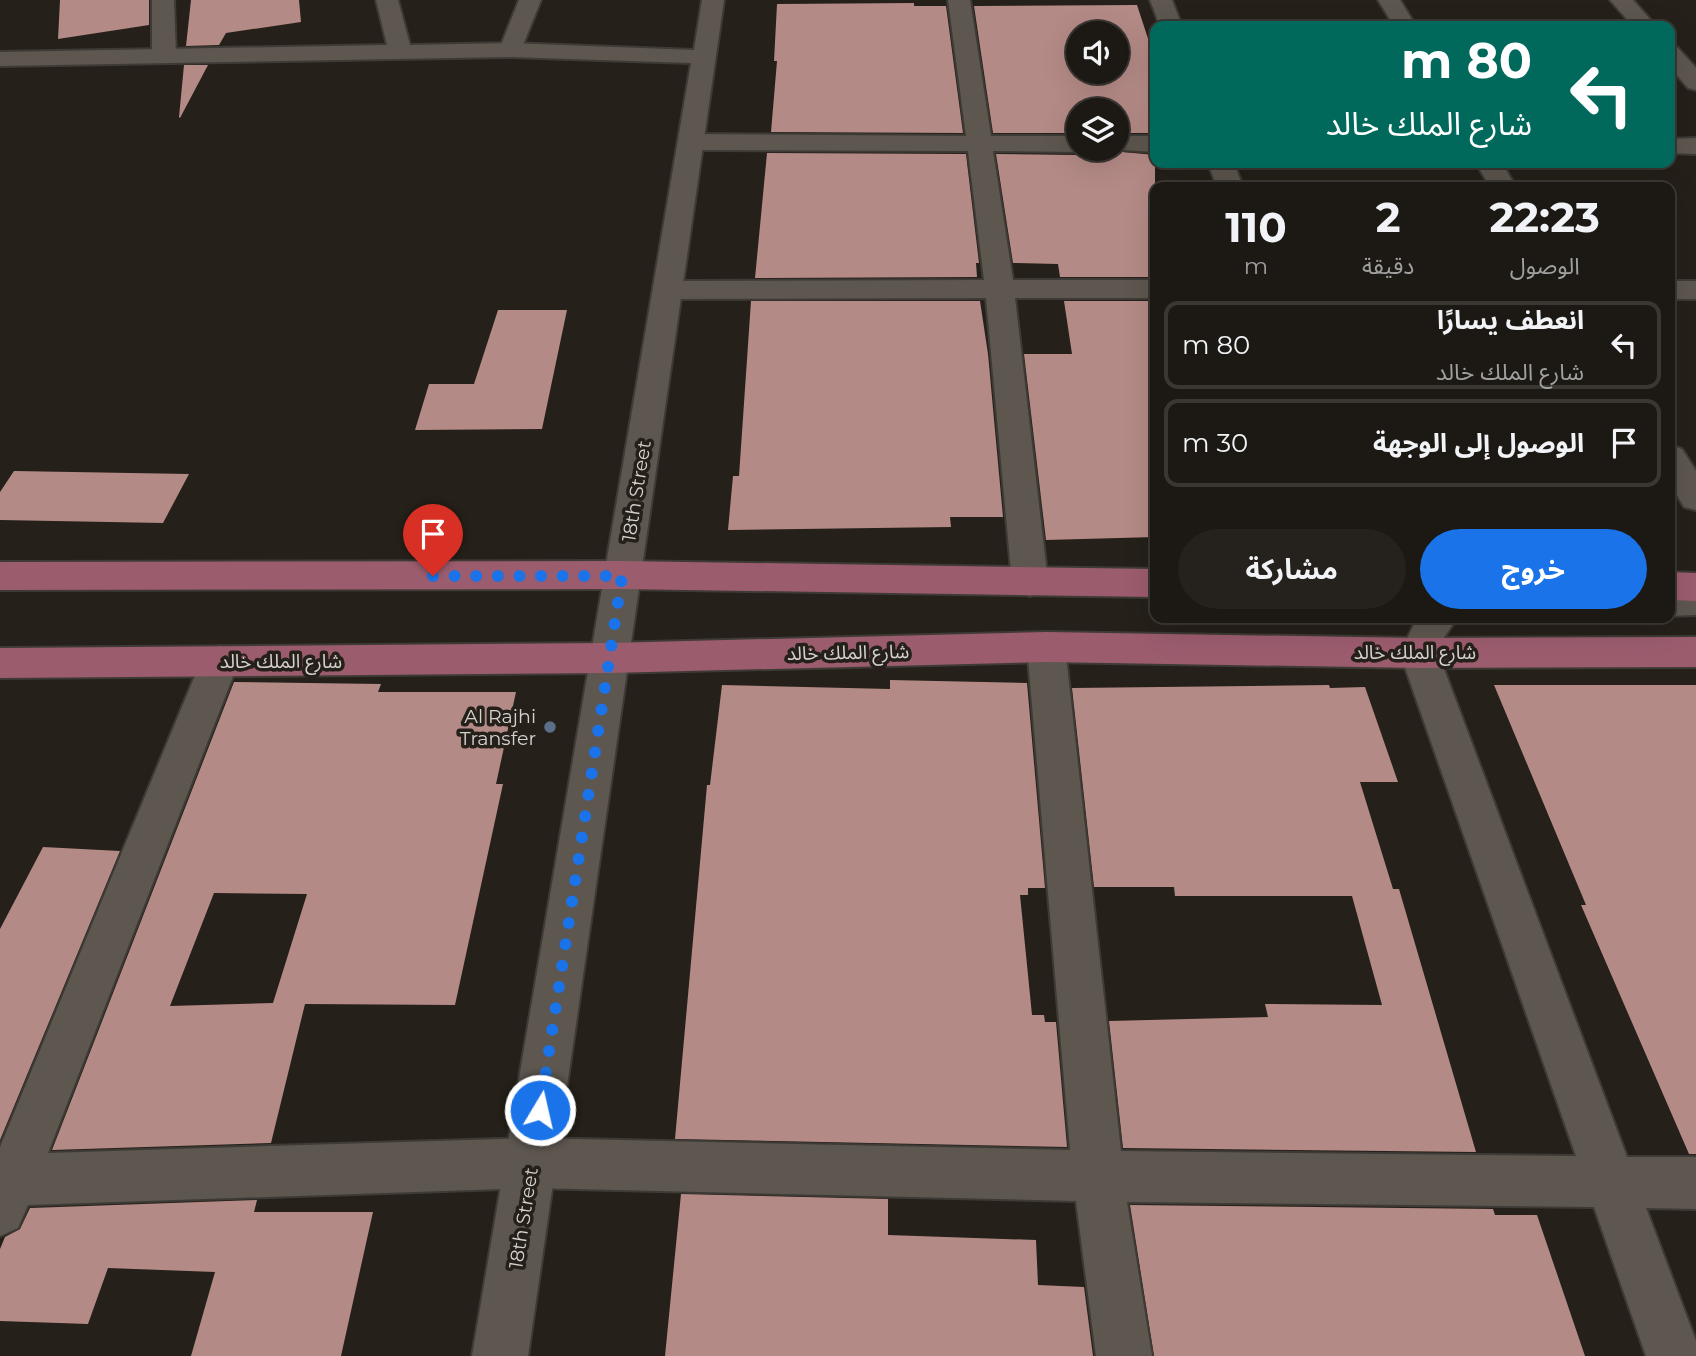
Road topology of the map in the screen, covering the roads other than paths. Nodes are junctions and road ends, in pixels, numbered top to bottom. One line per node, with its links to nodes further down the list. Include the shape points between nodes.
1 (163, 0): 14 (street)
2 (387, 0): 13 (street)
3 (530, 0): 12 (street)
4 (713, 0): 15 (street, 18th Street)
5 (958, 0): 20 (street)
6 (1161, 0): 9 (street)
7 (1389, 0): 10 (street)
8 (1621, 0): 11 (street)
9 (1169, 21)
10 (1402, 21)
11 (1640, 21)
12 (510, 50): 13 (street); 15 (street)
13 (400, 52): 14 (street)
14 (164, 56): 16 (street)
15 (704, 57): 19 (street, 18th Street)
16 (0, 59)
17 (1675, 60): 18 (street)
18 (1696, 83)
19 (691, 142): 20 (street); 27 (street, 18th Street)
20 (978, 144): 21 (street); 28 (street)
21 (1066, 144)
22 (1129, 144): 23 (street)
23 (1150, 144)
24 (1675, 146): 25 (street)
25 (1696, 146)
26 (1150, 289): 28 (street)
27 (667, 290): 28 (street); 34 (street, 18th Street)
28 (1000, 290): 35 (street)
29 (1675, 290): 30 (street)
30 (1696, 290)
31 (1675, 465): 32 (street)
32 (1696, 498)
33 (0, 576): 34 (main road)
34 (622, 576): 35 (main road); 44 (street, 18th Street)
35 (1030, 582): 36 (main road)
36 (1150, 583)
37 (1675, 586): 38 (main road)
38 (1696, 587)
39 (1696, 601): 40 (street)
40 (1675, 602)
41 (1428, 635): 42 (main road, شارع الملك خالد); 43 (main road, شارع الملك خالد); 49 (street)
42 (1046, 647): 44 (main road, شارع الملك خالد); 48 (street)
43 (1696, 652)
44 (610, 658): 45 (main road, شارع الملك خالد); 47 (street, 18th Street)
45 (220, 661): 46 (main road, شارع الملك خالد); 51 (street)
46 (0, 663)
47 (532, 1163): 48 (street); 51 (street); 52 (street, 18th Street)
48 (1098, 1176): 49 (street); 53 (street)
49 (1611, 1183): 50 (street); 54 (street)
50 (1696, 1183)
51 (4, 1190)
52 (500, 1356)
53 (1124, 1356)
54 (1674, 1356)

